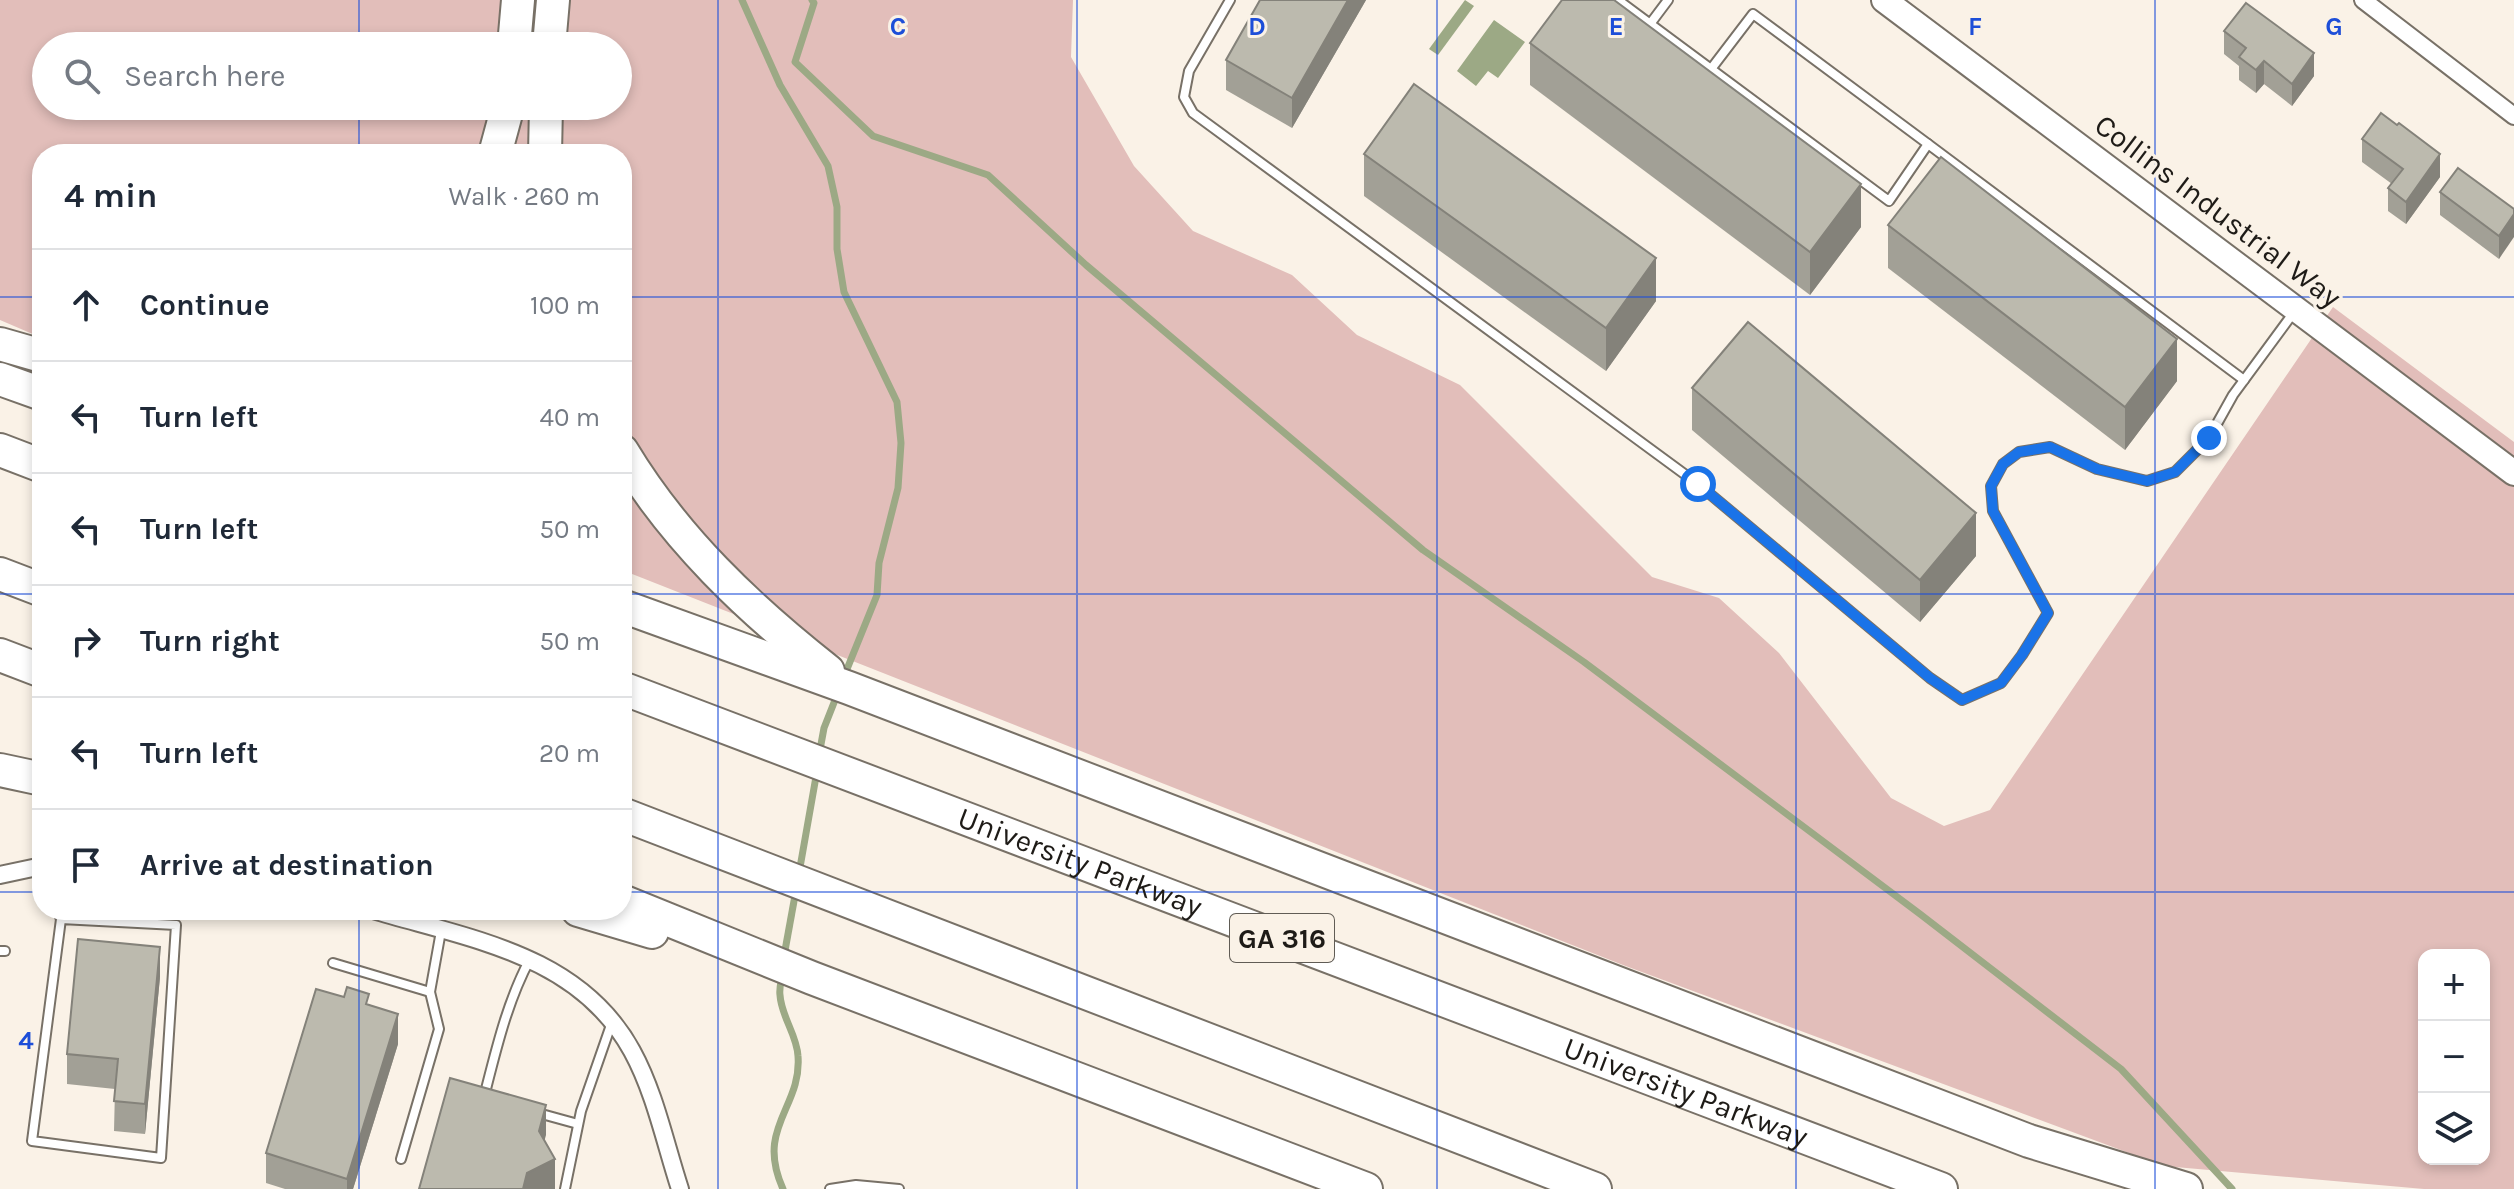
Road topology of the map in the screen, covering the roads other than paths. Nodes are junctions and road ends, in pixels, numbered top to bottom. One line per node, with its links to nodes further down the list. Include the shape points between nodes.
1 (518, 0): 9 (highway)
2 (553, 0): 10 (highway)
3 (1230, 0): 22 (lane, via 1189,71 1184,97 1193,113 1698,484 1962,700 2001,683 2048,613 1993,511 1991,486 2003,464 2019,452 2050,447 2097,469 2147,481 2175,472 2209,438)
4 (1668, 0): 8 (lane)
5 (1884, 0): 18 (street, Collins Industrial Way)
6 (2363, 0): 12 (street)
7 (1623, 1): 8 (lane)
8 (1650, 24): 11 (lane)
9 (515, 32)
10 (550, 32)
11 (1711, 69): 17 (lane, via 1753,14); 17 (lane, via 1889,201)
12 (2514, 116)
13 (504, 120): 15 (highway)
14 (546, 120): 16 (highway)
15 (498, 144)
16 (545, 144)
17 (1928, 144): 22 (lane)
18 (2296, 309): 22 (lane); 27 (street, Collins Industrial Way)
19 (0, 344): 20 (highway)
20 (32, 353)
21 (0, 379): 23 (highway)
22 (2244, 380)
23 (32, 390)
24 (0, 450): 25 (highway)
25 (32, 462)
26 (632, 468): 33 (highway, via 676,530 718,575)
27 (2514, 473)
28 (0, 574): 29 (highway)
29 (32, 586)
30 (632, 610): 33 (highway)
31 (0, 655): 32 (highway)
32 (32, 667)
33 (849, 688): 62 (highway, via 2029,1141)
34 (632, 692): 61 (highway, University Parkway / GA 316)
35 (0, 770): 36 (highway)
36 (32, 777)
37 (632, 818): 60 (highway)
38 (32, 871): 39 (street)
39 (0, 875)
40 (632, 905): 48 (highway)
41 (58, 920): 42 (lane, via 32,1141 161,1158 176,925)
42 (118, 920)
43 (405, 920): 45 (street)
44 (612, 920): 48 (highway)
45 (441, 931): 46 (street); 49 (lane)
46 (530, 958): 50 (street, via 577,986); 51 (lane, via 500,1034 483,1098)
47 (333, 963): 49 (lane)
48 (812, 978): 59 (highway)
49 (430, 992): 54 (lane, via 439,1029)
50 (612, 1021): 53 (lane); 56 (street, via 646,1081)
51 (497, 1102)
52 (524, 1109): 53 (lane)
53 (578, 1124): 55 (lane)
54 (401, 1159)
55 (565, 1189)
56 (680, 1189)
57 (830, 1189): 58 (lane)
58 (899, 1189)
59 (1366, 1189)
60 (1595, 1189)
61 (1941, 1189)
62 (2186, 1189)

